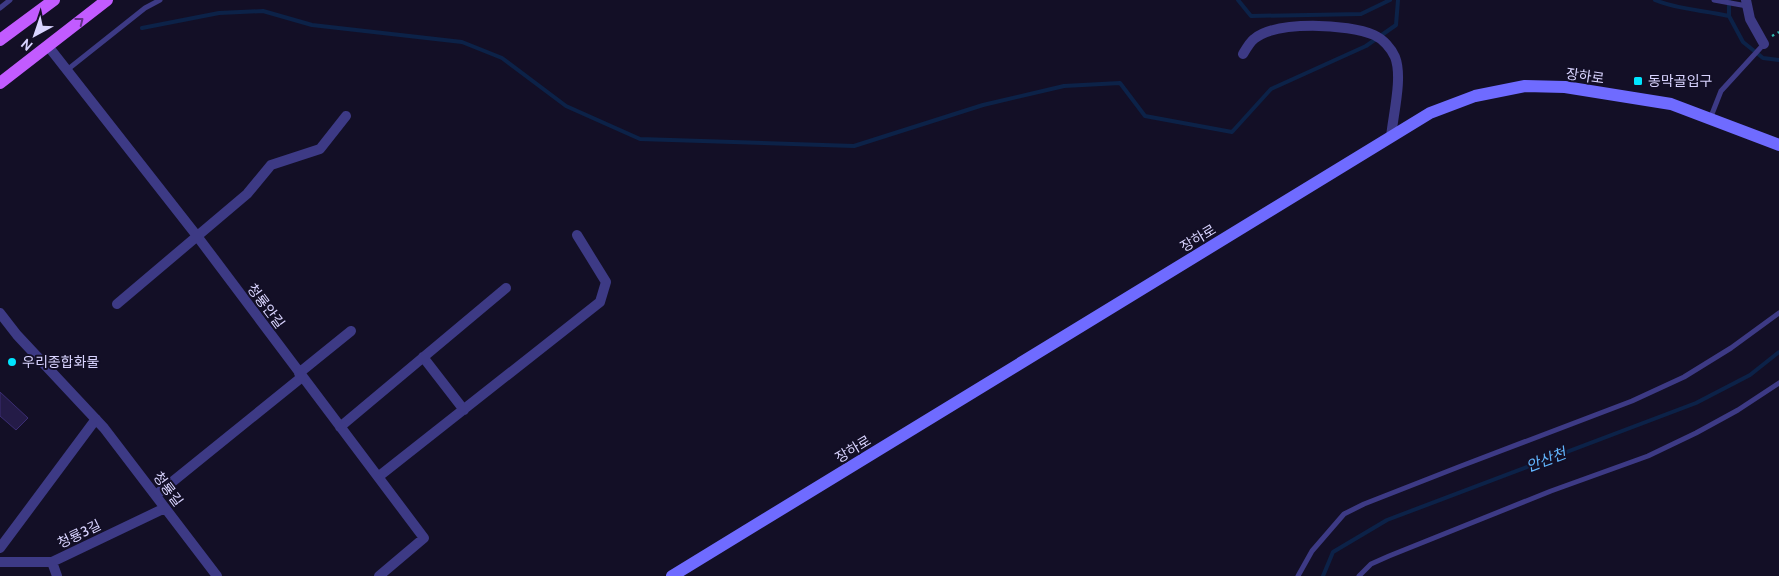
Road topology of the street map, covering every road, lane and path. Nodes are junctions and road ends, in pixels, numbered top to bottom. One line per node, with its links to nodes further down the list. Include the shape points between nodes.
1 (10, 0): 7 (lane)
2 (54, 0): 8 (main road)
3 (107, 0): 10 (main road, one-way to 3)
4 (160, 0): 12 (lane, via 145,8)
5 (1717, 1): 6 (lane)
6 (1744, 4): 9 (street)
7 (0, 8)
8 (0, 40)
9 (1763, 45): 15 (lane, via 1721,91)
10 (48, 46): 12 (street, 청룡안길); 13 (main road)
11 (1242, 54): 16 (street, via 1255,38 1282,28 1310,25 1349,29 1375,36 1395,59 1398,78)
12 (67, 70): 19 (street, 청룡안길)
13 (0, 83)
14 (346, 116): 19 (street, via 320,149 271,165 247,194)
15 (1710, 119): 16 (street, 장하로, via 1671,104 1565,87 1525,86 1475,96 1430,113); 17 (street, 장하로)
16 (1391, 137): 37 (street, 장하로)
17 (1779, 146)
18 (577, 235): 28 (street, via 606,282 600,302)
19 (197, 236): 21 (street); 26 (street, 청룡안길)
20 (506, 288): 25 (street)
21 (117, 304)
22 (1779, 313): 42 (lane, via 1731,348 1676,381 1344,514 1312,551)
23 (1, 315): 29 (street, 청룡길)
24 (351, 331): 26 (street)
25 (423, 357): 28 (street); 30 (street)
26 (301, 375): 30 (street, 청룡안길); 32 (street)
27 (1779, 382): 43 (lane, via 1738,410 1648,456 1389,556 1371,564)
28 (464, 410): 31 (street)
29 (96, 419): 32 (street, 청룡길); 34 (street)
30 (340, 427): 31 (street, 청룡안길)
31 (378, 477): 40 (street, 청룡안길, via 424,538)
32 (156, 496): 33 (street, 청룡길)
33 (165, 508): 36 (street, 청룡3길); 39 (street, 청룡길)
34 (0, 548)
35 (0, 562): 36 (street, 청룡3길)
36 (52, 562): 38 (street)
37 (686, 572): 41 (street, 장하로)
38 (57, 576)
39 (217, 576)
40 (379, 576)
41 (672, 576)
42 (1298, 576)
43 (1359, 576)

